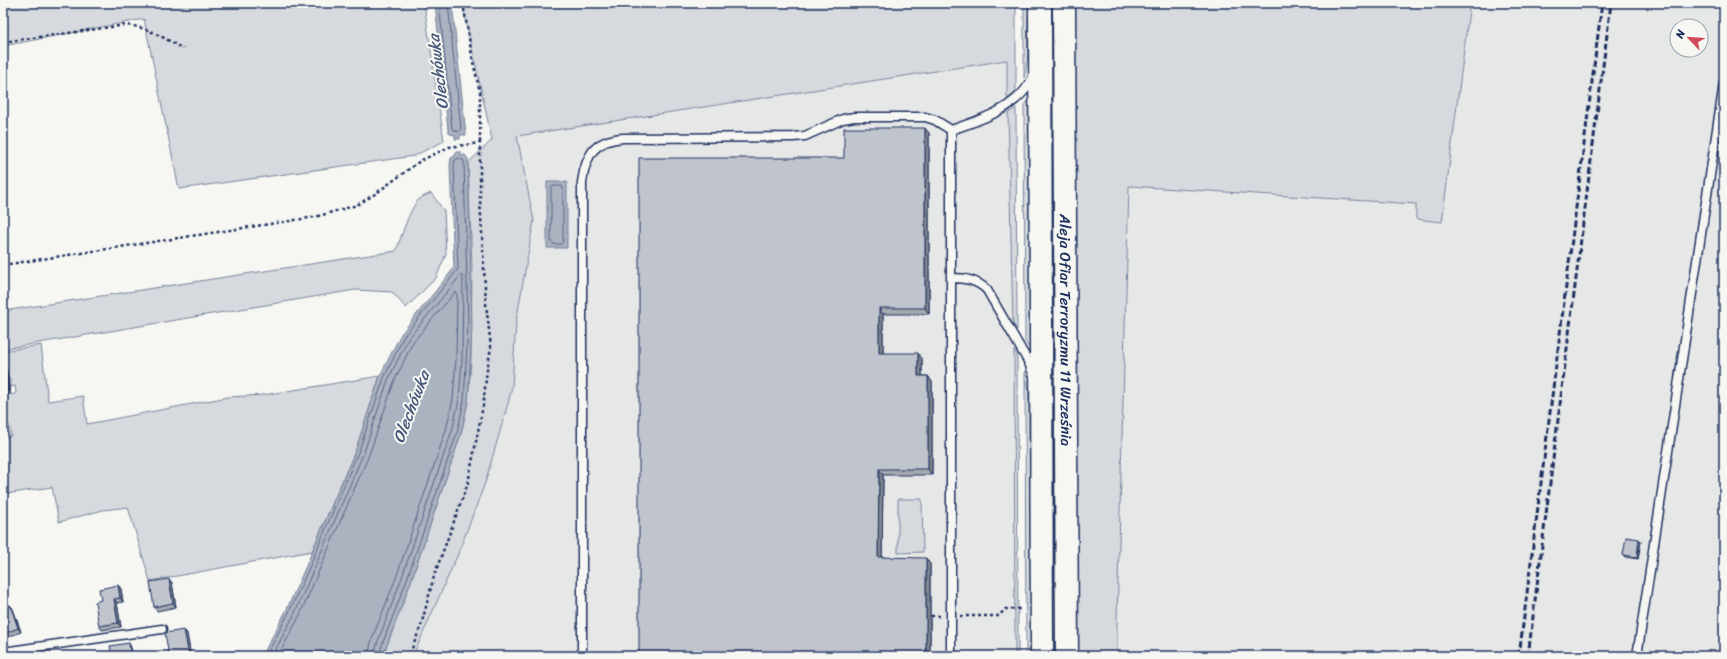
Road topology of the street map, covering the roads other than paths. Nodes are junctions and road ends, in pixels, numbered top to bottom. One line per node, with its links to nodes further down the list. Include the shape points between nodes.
1 (1040, 3): 3 (street, Aleja Ofiar Terroryzmu 11 Września)
2 (1064, 3): 13 (street, Aleja Ofiar Terroryzmu 11 Września)
3 (1040, 60): 5 (lane, via 1028,88 1016,100 978,121); 7 (street, Aleja Ofiar Terroryzmu 11 Września)
4 (1724, 82): 14 (lane)
5 (951, 130): 6 (lane); 10 (lane, via 925,117 854,117 843,118 805,136 623,138 601,143 592,151 582,182)
6 (951, 278): 7 (lane, via 971,280 987,290 1029,363); 11 (lane)
7 (1042, 398): 12 (street, Aleja Ofiar Terroryzmu 11 Września)
8 (162, 629): 9 (lane)
9 (3, 652)
10 (582, 656)
11 (951, 656)
12 (1042, 656)
13 (1067, 656)
14 (1637, 656)

